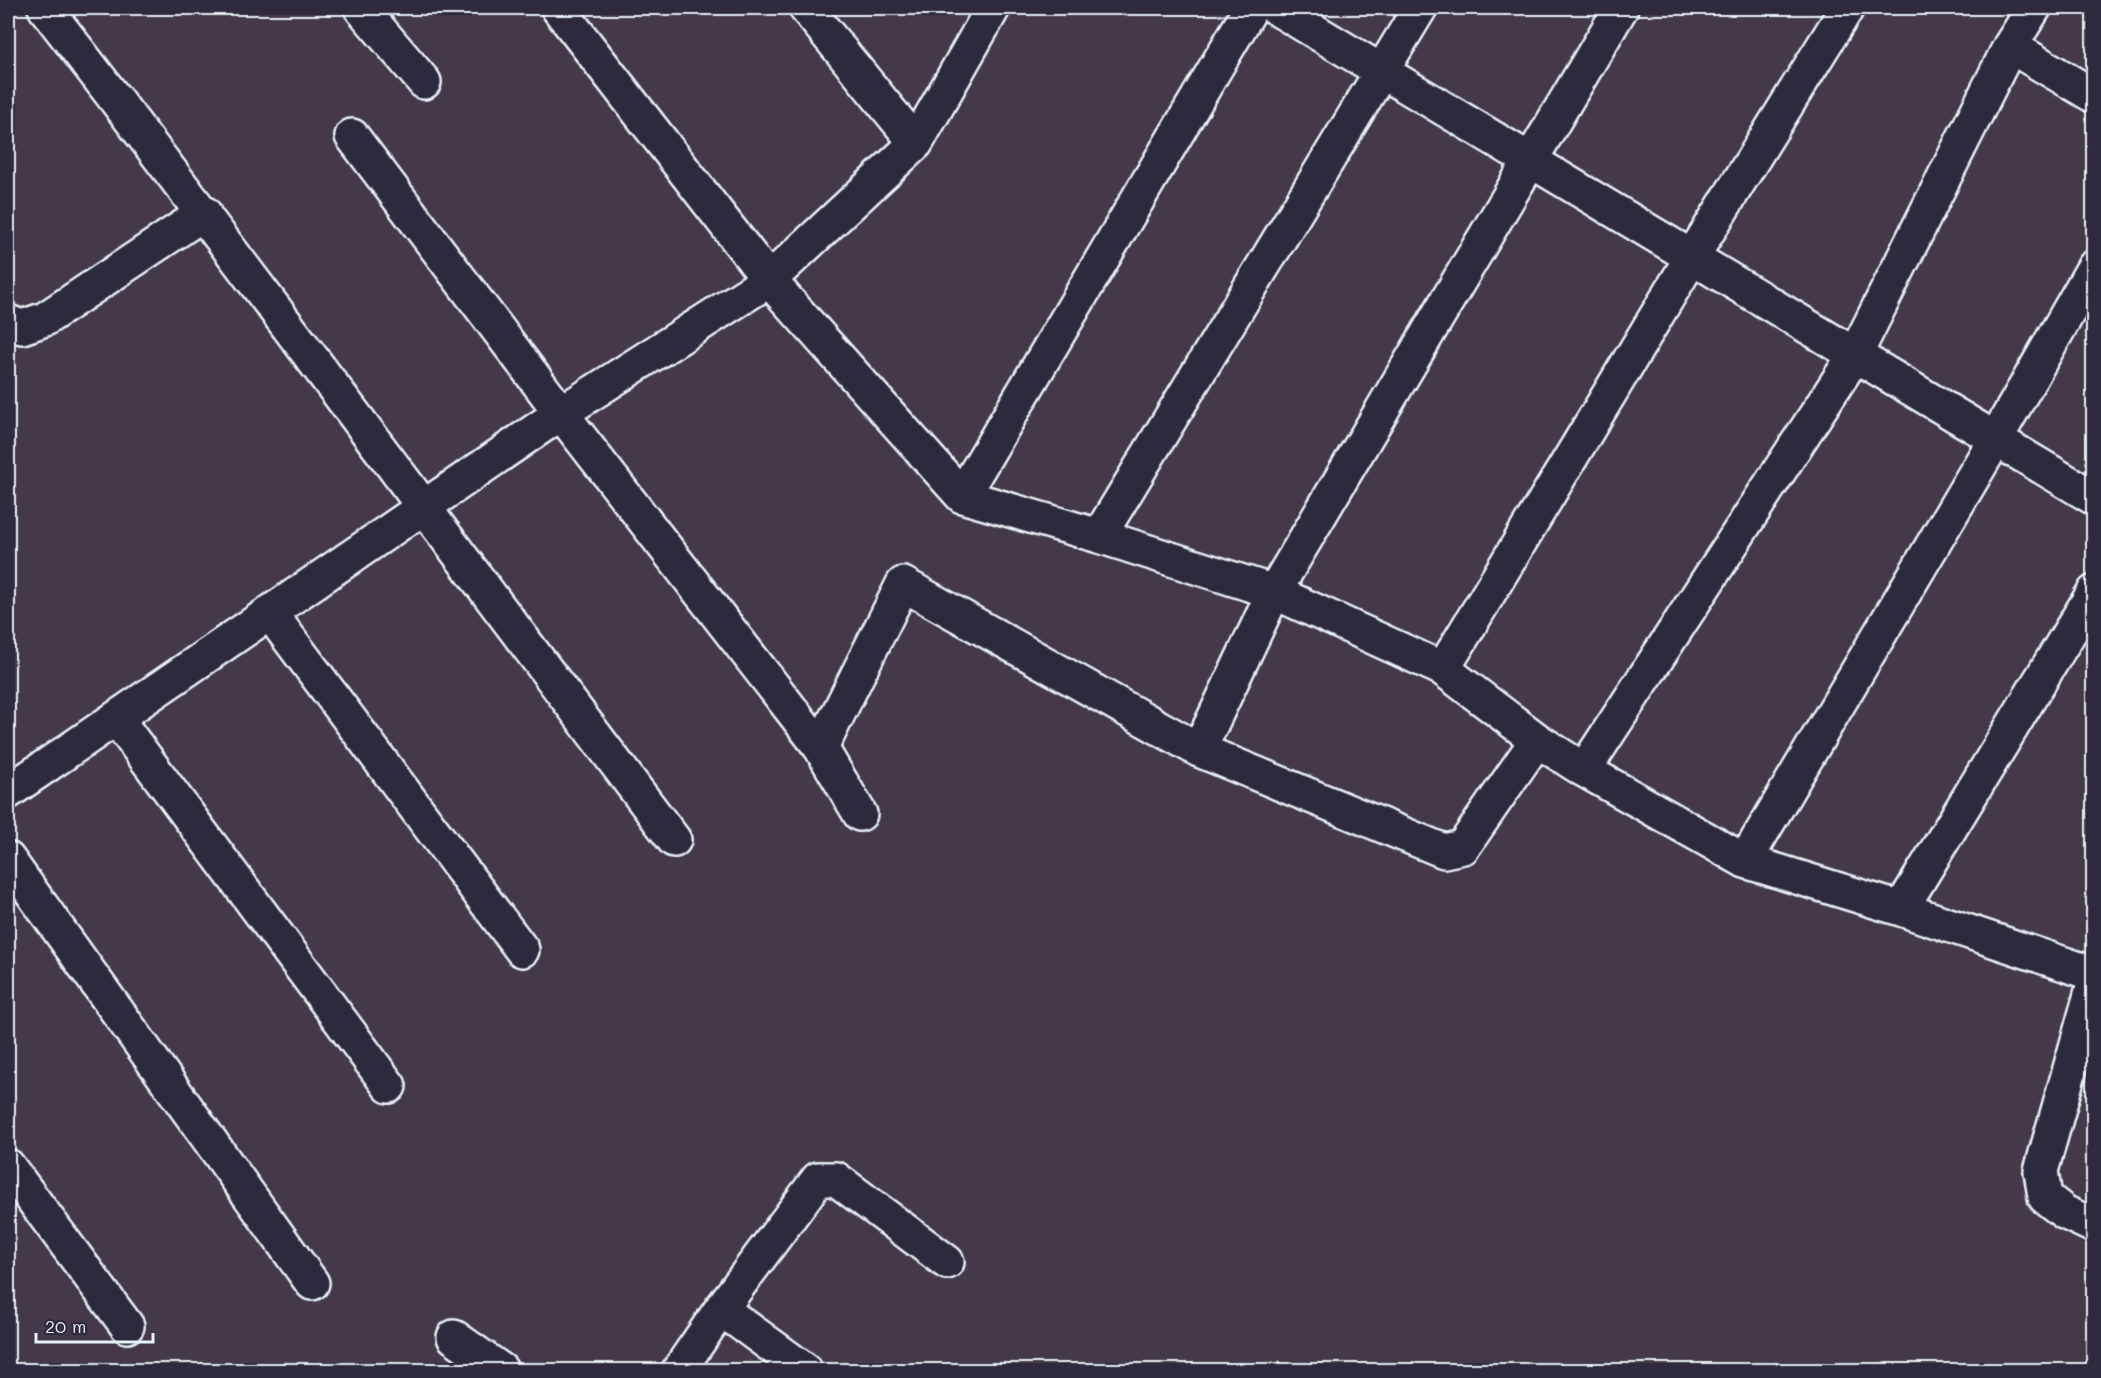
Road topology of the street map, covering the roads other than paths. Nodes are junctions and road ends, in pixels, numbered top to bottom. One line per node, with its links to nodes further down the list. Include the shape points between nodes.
1 (45, 8): 19 (street)
2 (361, 8): 14 (street)
3 (558, 8): 22 (street)
4 (806, 8): 17 (street)
5 (993, 8): 17 (street)
6 (1251, 8): 27 (street)
7 (1276, 8): 13 (street)
8 (1420, 8): 13 (street)
9 (1621, 8): 18 (street)
10 (1847, 8): 20 (street)
11 (2034, 8): 12 (street)
12 (2010, 46): 15 (street); 24 (street)
13 (1381, 71): 18 (street); 30 (street)
14 (424, 82)
15 (2094, 96)
16 (352, 136): 25 (street)
17 (916, 144): 22 (street)
18 (1530, 160): 20 (street); 31 (street)
19 (204, 213): 23 (street, via 45,319 22,327); 29 (street)
20 (1692, 257): 24 (street); 34 (street)
21 (2094, 267): 26 (street)
22 (769, 280): 25 (street); 27 (street)
23 (8, 322)
24 (1855, 355): 26 (street); 39 (street)
25 (561, 413): 29 (street); 37 (street)
26 (1995, 440): 28 (street); 44 (street)
27 (962, 496): 30 (street)
28 (2094, 498)
29 (424, 510): 33 (street); 42 (street)
30 (1099, 536): 31 (street)
31 (1274, 592): 34 (street); 38 (street)
32 (2094, 592): 45 (street)
33 (270, 613): 35 (street); 46 (street)
34 (1443, 669): 36 (street)
35 (116, 718): 40 (street); 49 (street)
36 (1537, 740): 38 (street, via 1463,847 1444,851); 39 (street)
37 (820, 748): 38 (street, via 903,584); 41 (street)
38 (1199, 750)
39 (1584, 770): 44 (street)
40 (8, 792)
41 (860, 814)
42 (674, 840)
43 (8, 860): 53 (street)
44 (1745, 861): 45 (street)
45 (1901, 909): 47 (street)
46 (522, 950)
47 (2094, 974)
48 (2094, 984): 51 (street, via 2041,1171 2045,1197)
49 (389, 1086)
50 (8, 1167): 55 (street)
51 (2094, 1226)
52 (947, 1262): 54 (street, via 836,1179 818,1179)
53 (312, 1283)
54 (721, 1309): 58 (street); 59 (street)
55 (127, 1326)
56 (454, 1336): 57 (street)
57 (501, 1371)
58 (679, 1371)
59 (805, 1371)

